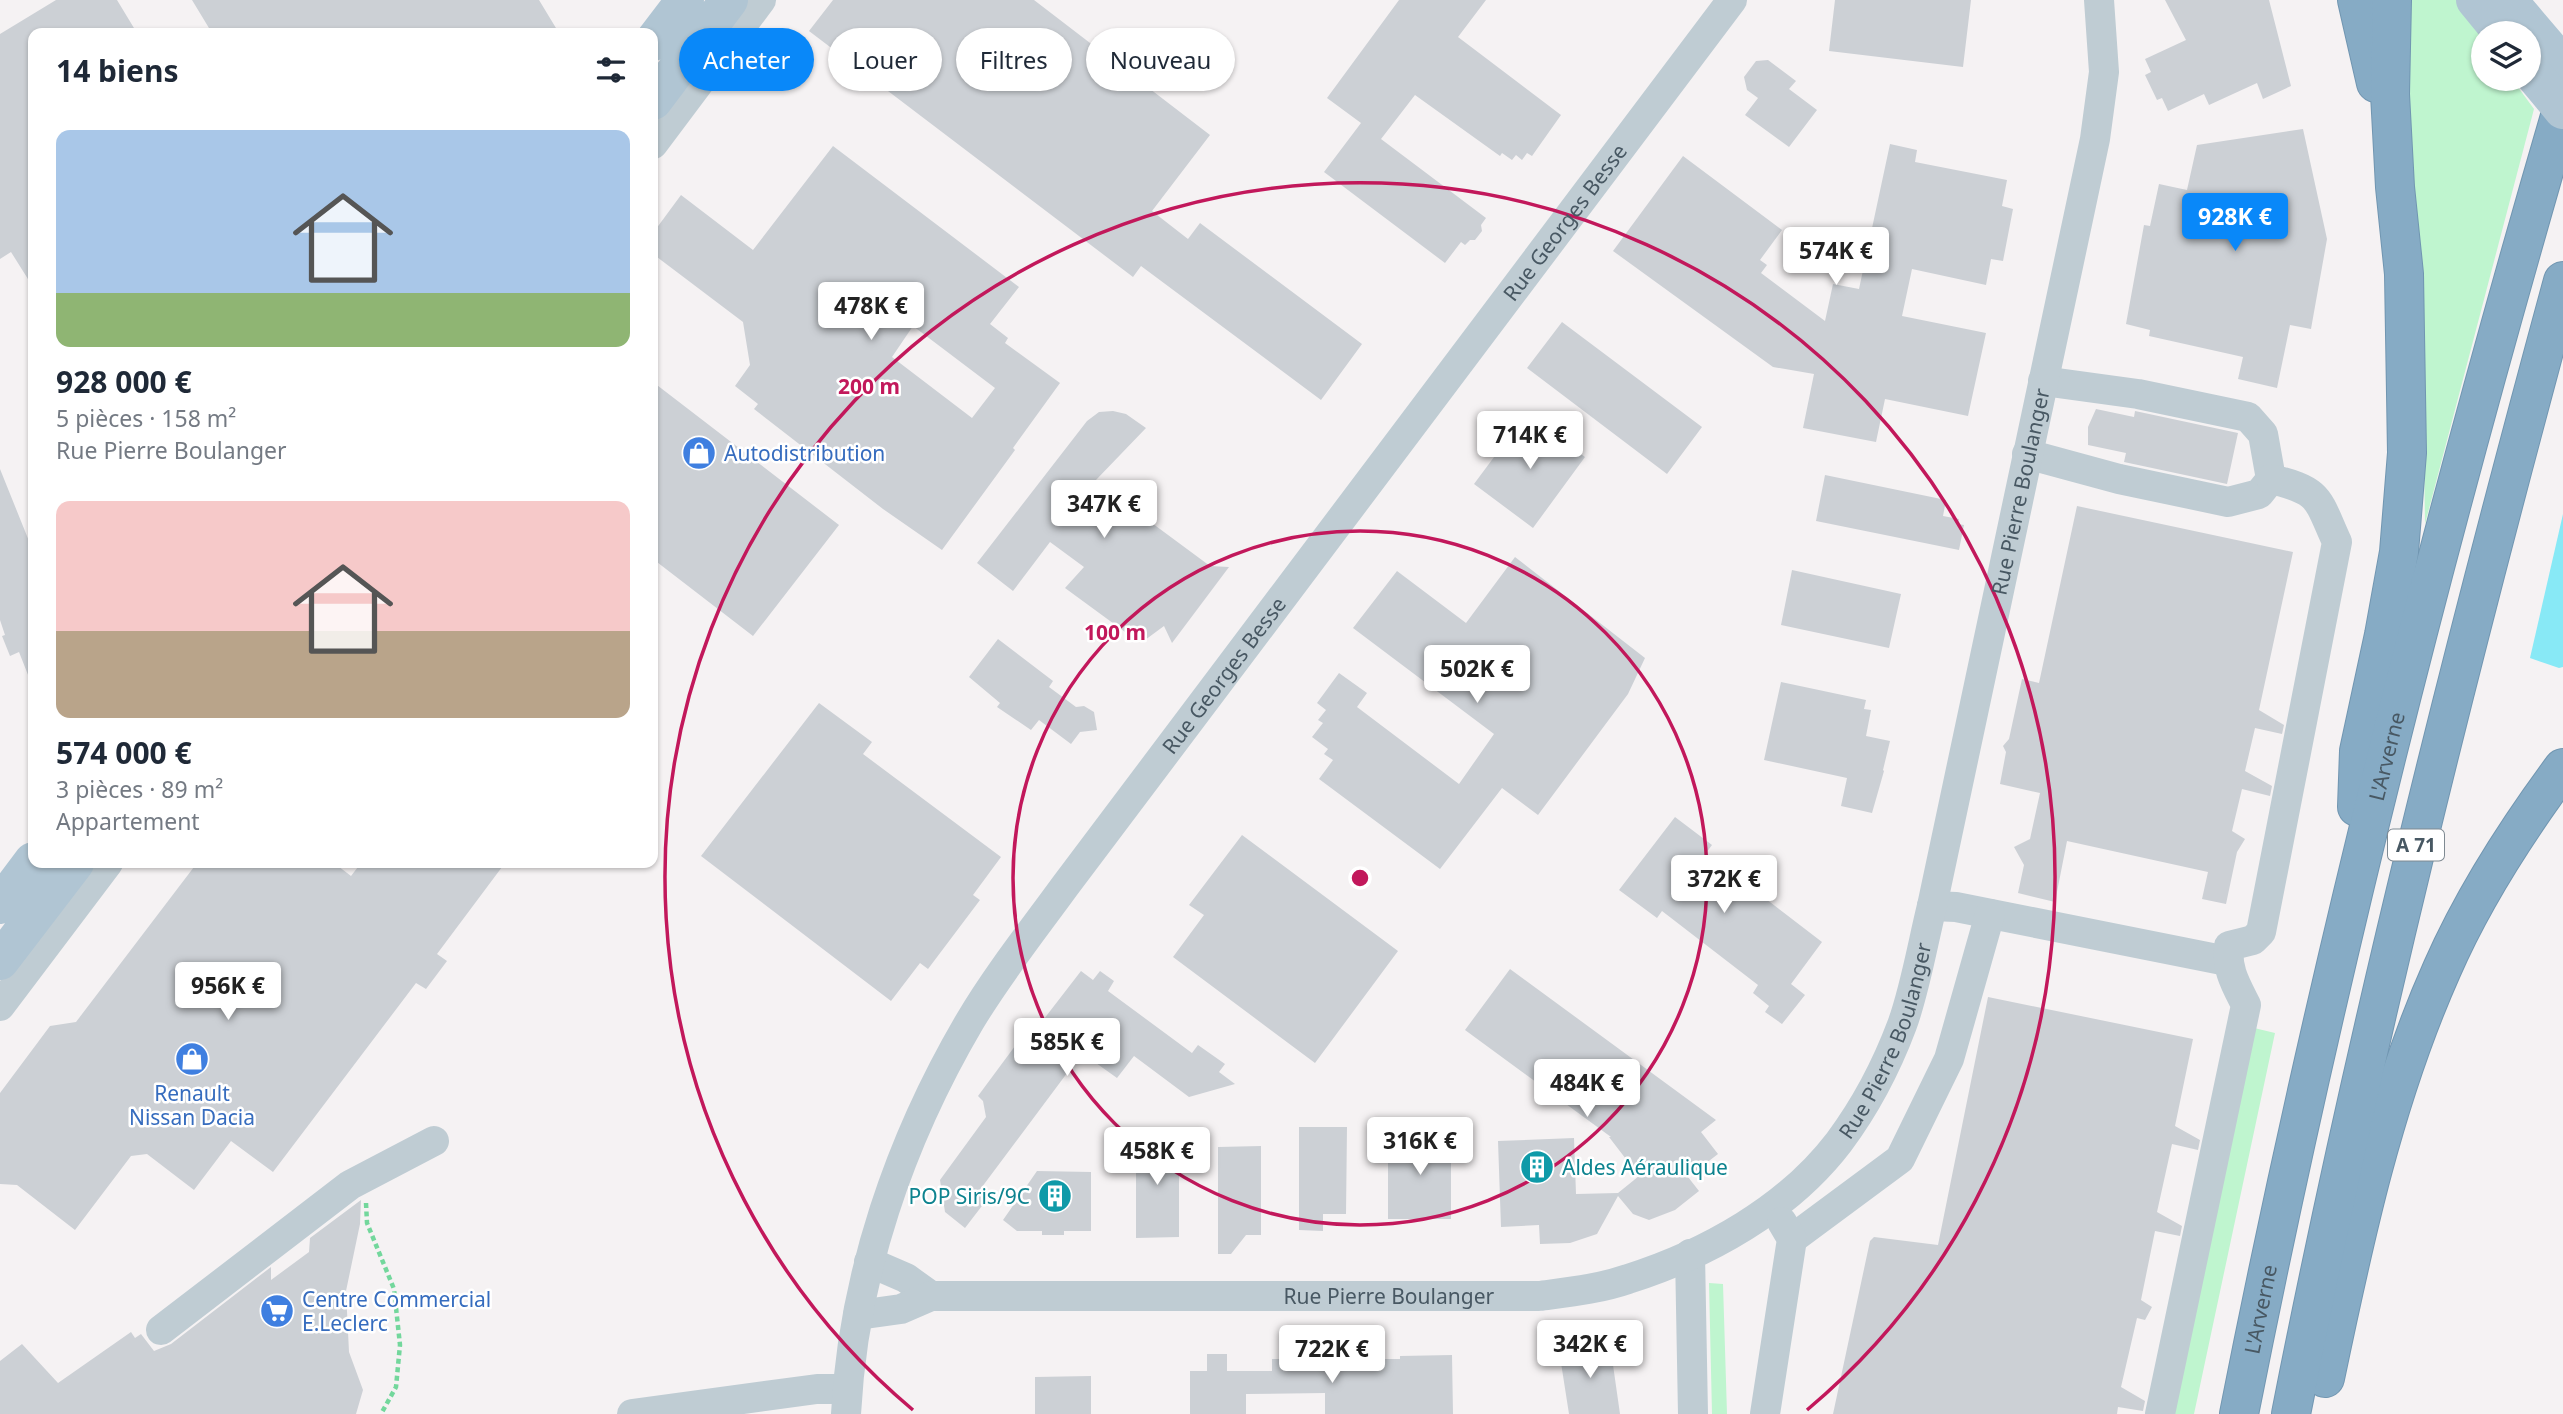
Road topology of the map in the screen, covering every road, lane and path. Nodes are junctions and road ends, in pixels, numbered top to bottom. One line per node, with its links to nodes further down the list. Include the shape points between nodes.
1 (685, 0): 12 (main road)
2 (729, 0): 16 (main road)
3 (761, 0): 18 (street)
4 (1732, 0): 40 (street, Rue Georges Besse, via 1004,971 942,1071 920,1117)
5 (2099, 0): 21 (street, Rue Pierre Boulanger, via 2104,72 2097,129)
6 (2357, 0): 19 (highway)
7 (2392, 0): 19 (highway, via 2390,94)
8 (2475, 0): 10 (main road)
9 (2508, 0): 11 (main road)
10 (2495, 21)
11 (2515, 21)
12 (658, 35)
13 (2541, 57): 14 (main road)
14 (2563, 65)
15 (2541, 76): 17 (main road, bridge)
16 (658, 94)
17 (2563, 108): 28 (highway, L'Arverne / A 71, via 2446,524)
18 (658, 137)
19 (2395, 187): 28 (highway, via 2404,274 2407,453 2399,552 2359,751)
20 (2563, 281): 51 (highway, A 71, via 2373,1022)
21 (2043, 381): 22 (street, Rue Pierre Boulanger); 23 (street, via 2138,394 2248,417 2263,434)
22 (2027, 454): 23 (street, via 2228,502 2259,494); 30 (street, Rue Pierre Boulanger)
23 (2271, 479): 33 (street, via 2297,485 2317,497 2337,542 2261,932 2253,940 2229,946)
24 (2563, 768): 52 (highway, via 2493,873 2442,968 2383,1130)
25 (28, 868): 29 (main road)
26 (71, 868): 32 (main road)
27 (104, 868): 34 (street)
28 (2354, 886): 50 (highway, L'Arverne / A 71)
29 (0, 905)
30 (1932, 906): 31 (street); 37 (street, Rue Pierre Boulanger, via 1903,1022 1866,1100 1839,1142)
31 (1990, 914): 33 (street); 38 (street, via 1949,1059 1900,1159)
32 (0, 961)
33 (2227, 961): 49 (street, via 2246,1005)
34 (0, 1006)
35 (434, 1140): 36 (street)
36 (365, 1178): 43 (street); 45 (path, via 368,1223 394,1289 400,1345 396,1387)
37 (1771, 1208): 38 (street); 39 (street, Rue Pierre Boulanger)
38 (1792, 1239): 48 (street)
39 (1690, 1254): 41 (street, Rue Pierre Boulanger, via 1627,1280 1539,1296); 47 (street)
40 (869, 1262): 41 (street, via 906,1278); 42 (street, Rue Georges Besse)
41 (931, 1296): 42 (street, Rue Pierre Boulanger, via 901,1309)
42 (858, 1315): 44 (street, Rue Georges Besse)
43 (161, 1330)
44 (847, 1401): 46 (street, via 817,1389)
45 (381, 1414)
46 (632, 1414)
47 (1693, 1414)
48 (1765, 1414)
49 (2160, 1414)
50 (2239, 1414)
51 (2291, 1414)
52 (2317, 1414)

